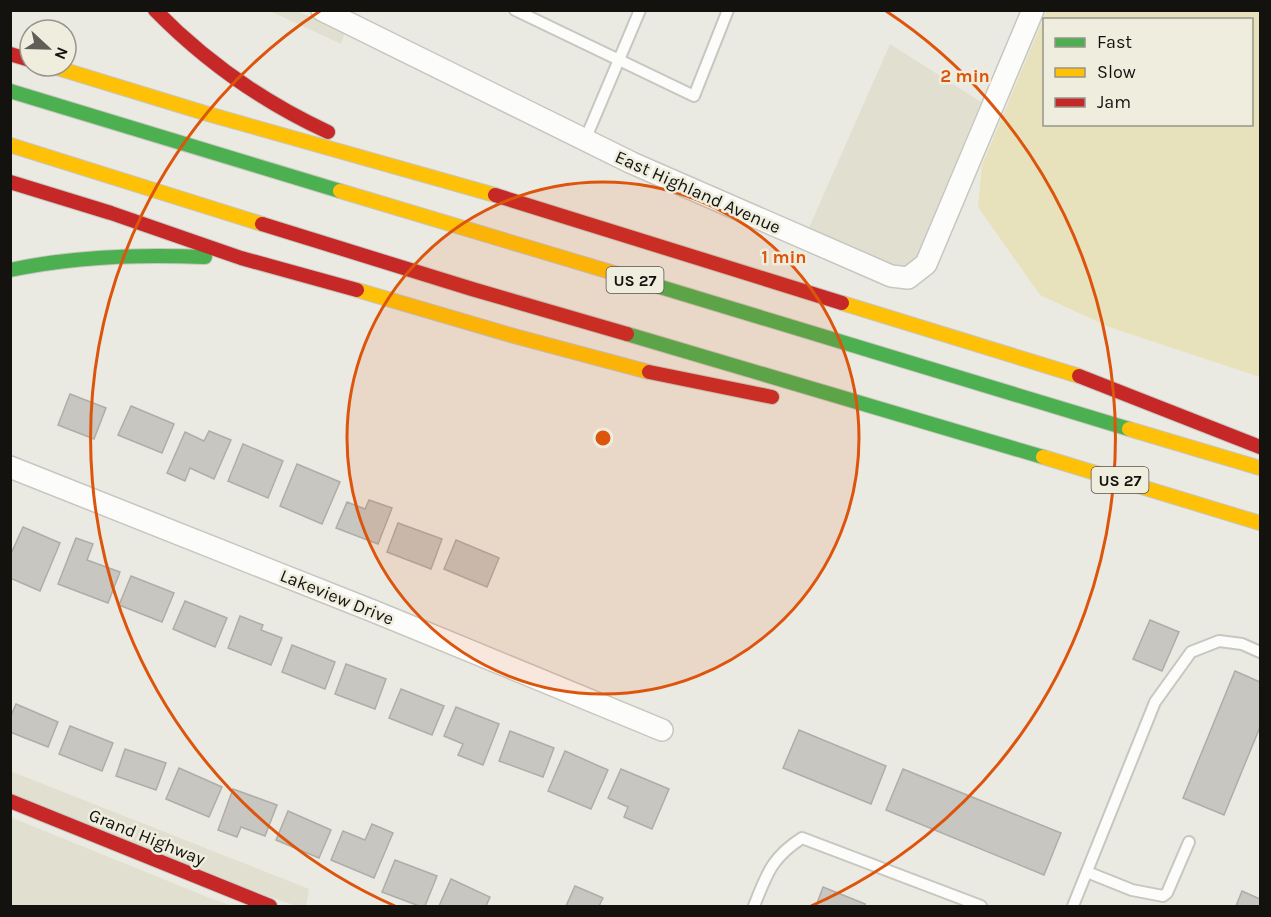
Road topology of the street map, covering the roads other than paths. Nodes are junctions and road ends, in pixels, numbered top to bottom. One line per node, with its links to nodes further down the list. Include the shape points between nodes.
1 (154, 10): 12 (main road, via 258,95 310,124)
2 (322, 10): 10 (street, East Highland Avenue)
3 (515, 10): 7 (lane)
4 (640, 10): 7 (lane)
5 (728, 10): 7 (lane, via 694,96)
6 (1033, 10): 10 (street, East Highland Avenue, via 926,264 908,278 891,276)
7 (620, 61): 10 (lane)
8 (78, 74): 12 (main road)
9 (10, 91): 21 (main road, US 27)
10 (585, 140)
11 (10, 145): 18 (main road, US 27, via 472,289)
12 (444, 178): 19 (main road, via 1085,378)
13 (10, 182): 14 (main road)
14 (241, 258): 15 (main road, via 118,254 45,261); 16 (main road, via 648,372)
15 (10, 270)
16 (785, 399)
17 (831, 408): 18 (main road)
18 (980, 438): 22 (main road, US 27)
19 (1260, 447)
20 (10, 467): 24 (street, Lakeview Drive)
21 (1260, 468)
22 (1260, 523)
23 (1260, 652): 27 (lane, via 1242,644 1219,641 1191,652 1155,702)
24 (662, 730)
25 (10, 801): 28 (main road, Grand Highway)
26 (1189, 842): 27 (lane, via 1163,896 1132,890)
27 (1087, 872): 31 (lane)
28 (270, 906)
29 (754, 906): 30 (lane, via 770,868 784,850 802,838)
30 (981, 906)
31 (1073, 906)

